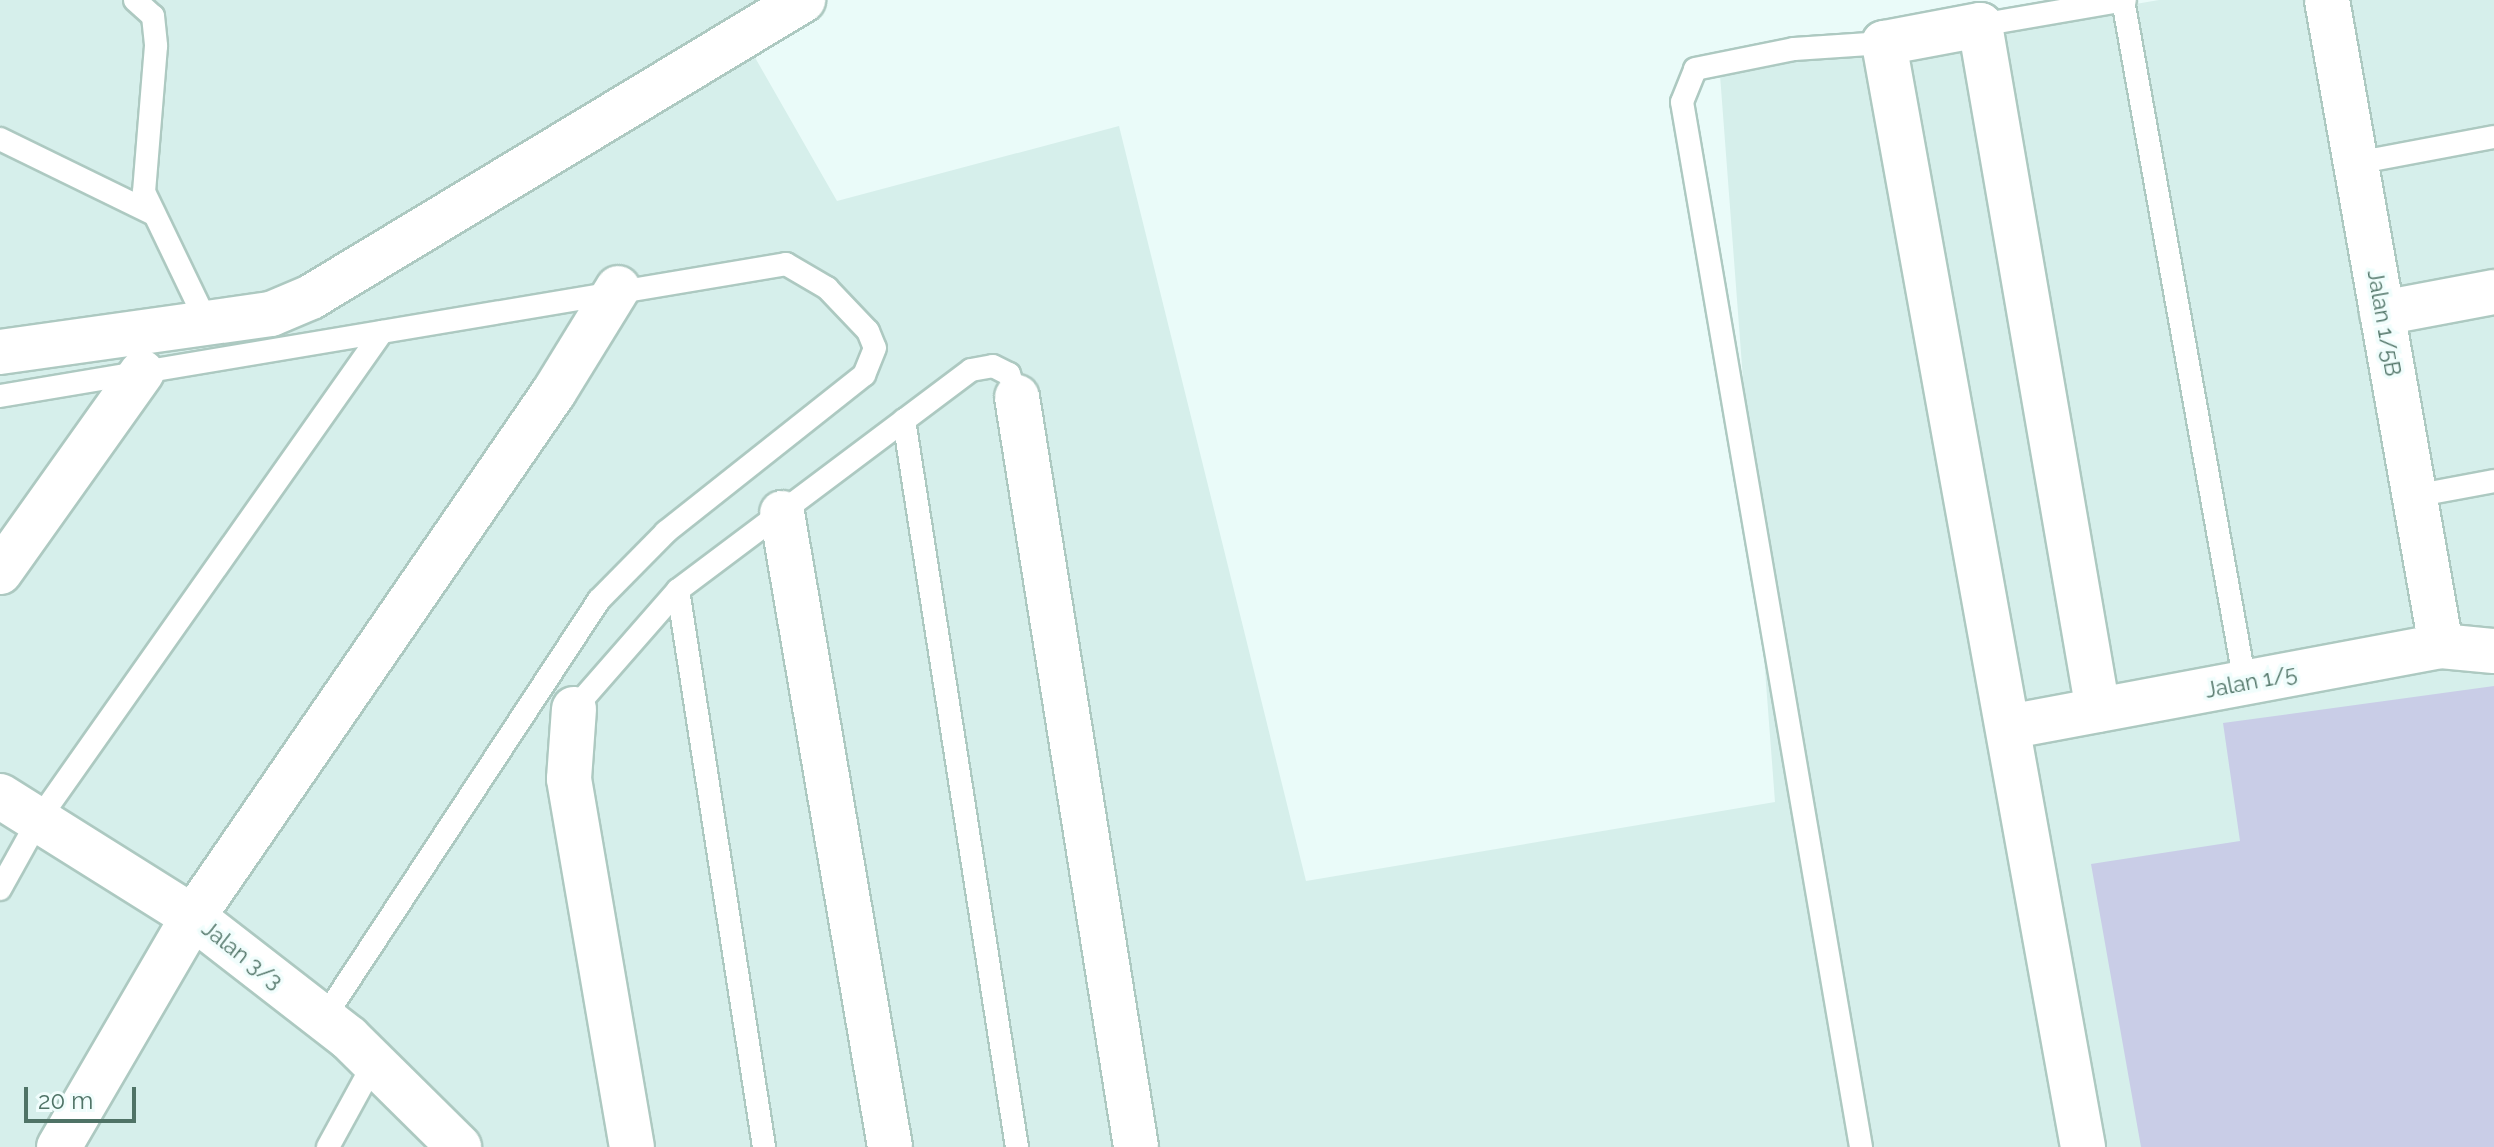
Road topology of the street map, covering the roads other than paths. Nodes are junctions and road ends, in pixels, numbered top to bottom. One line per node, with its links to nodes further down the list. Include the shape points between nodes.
1 (135, 0): 10 (lane, via 153,16 155,31 142,161)
2 (2124, 0): 5 (lane); 28 (lane)
3 (2327, 0): 9 (street, Jalan 1/5B)
4 (791, 3): 14 (street, via 311,297 271,314)
5 (1980, 25): 6 (street); 30 (street)
6 (1884, 43): 31 (street); 46 (lane, via 1794,49 1695,69 1682,102)
7 (2494, 137): 9 (lane)
8 (0, 139): 10 (lane)
9 (2356, 163): 13 (street, Jalan 1/5B)
10 (154, 214): 14 (lane)
11 (618, 288): 15 (lane); 35 (street, via 554,392); 36 (lane, via 786,264 803,268 868,331 873,363 666,532 599,600)
12 (2494, 292): 13 (street)
13 (2382, 313): 22 (street, Jalan 1/5B)
14 (208, 325): 16 (street)
15 (382, 332): 17 (lane); 33 (lane)
16 (0, 352)
17 (142, 372): 18 (lane); 24 (street)
18 (0, 396)
19 (1017, 397): 20 (lane, via 1009,374 993,366 971,370); 45 (street)
20 (904, 420): 23 (lane); 44 (lane)
21 (2494, 481): 22 (lane)
22 (2414, 496): 26 (street, Jalan 1/5B)
23 (782, 513): 25 (lane); 43 (street)
24 (0, 572)
25 (678, 590): 29 (lane); 42 (lane)
26 (2441, 646): 27 (street, Jalan 1/5); 28 (street, Jalan 1/5)
27 (2494, 651)
28 (2245, 683): 30 (street, Jalan 1/5)
29 (574, 709): 41 (street, via 569,779)
30 (2098, 710): 31 (street, Jalan 1/5)
31 (2008, 727): 47 (street)
32 (0, 796): 33 (street, Jalan 3/3)
33 (39, 819): 34 (lane); 35 (street, Jalan 3/3)
34 (0, 889)
35 (193, 917): 36 (street, Jalan 3/3); 38 (street)
36 (324, 1018): 37 (street, Jalan 3/3)
37 (375, 1061): 39 (lane); 40 (street, Jalan 3/3)
38 (59, 1147)
39 (328, 1147)
40 (459, 1147)
41 (632, 1147)
42 (764, 1147)
43 (890, 1147)
44 (1017, 1147)
45 (1136, 1147)
46 (1861, 1147)
47 (2083, 1147)

